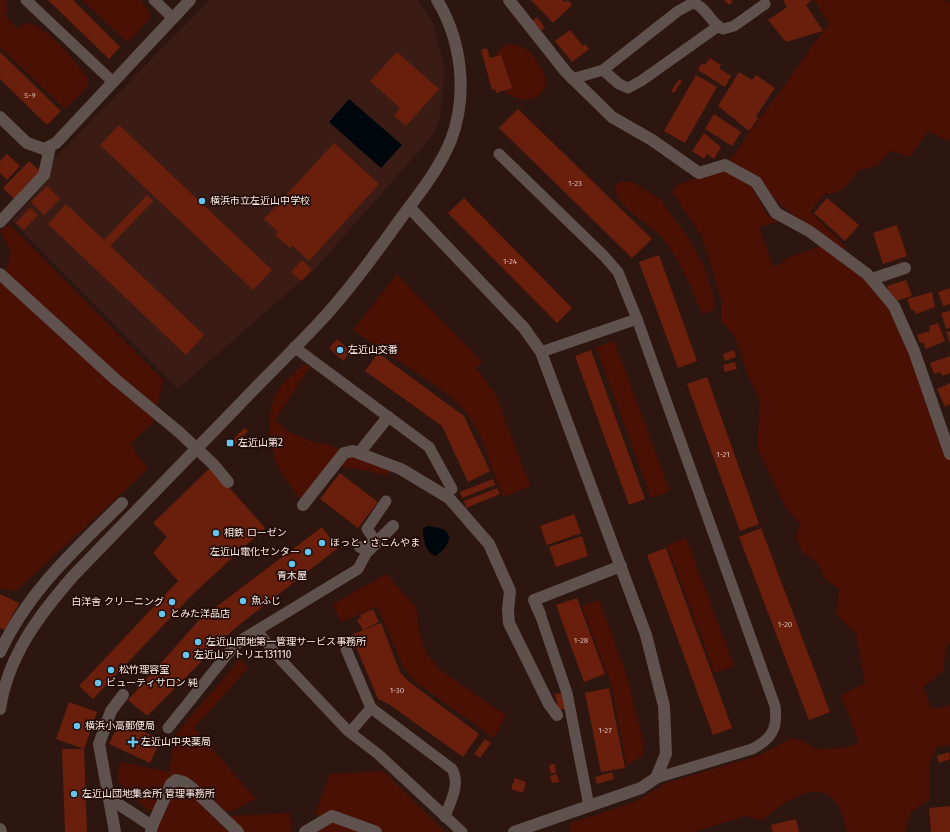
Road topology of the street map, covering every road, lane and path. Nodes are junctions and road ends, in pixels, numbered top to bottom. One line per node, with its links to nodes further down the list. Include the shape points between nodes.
1 (26, 0): 11 (lane)
2 (154, 0): 7 (lane)
3 (190, 0): 7 (street)
4 (437, 0): 15 (street, via 454,36 460,66 457,119 440,162)
5 (509, 0): 10 (street)
6 (765, 4): 8 (lane, via 734,26 723,29)
7 (173, 18): 11 (street)
8 (717, 27): 9 (lane, via 642,81 628,88 619,84); 9 (lane, via 701,5 693,3 678,11)
9 (603, 70): 10 (lane)
10 (572, 79): 19 (street, via 612,117 700,173 725,165 756,182 776,213 809,232)
11 (113, 82): 13 (street, via 56,143)
12 (0, 117): 13 (street, via 27,143 44,149)
13 (50, 146): 16 (street, via 44,175)
14 (499, 154): 20 (lane, via 618,272)
15 (409, 207): 21 (street, via 366,267); 22 (street, via 524,328)
16 (0, 222)
17 (905, 268): 19 (street)
18 (0, 274): 26 (street, bridge, via 109,374 180,432)
19 (872, 279): 25 (street, via 894,306 914,351)
20 (637, 319): 22 (lane); 45 (lane, via 775,706 777,719 774,730 761,745)
21 (294, 347): 23 (lane); 40 (street, via 74,575 40,615 21,646)
22 (541, 352): 34 (street)
23 (388, 417): 24 (street); 27 (lane, via 429,447)
24 (359, 453): 30 (street, via 344,453); 31 (street, via 401,469 423,481 449,498)
25 (950, 454)
26 (228, 482)
27 (452, 489): 31 (street)
28 (386, 501): 33 (lane, via 367,529 374,539)
29 (122, 503): 38 (street, via 36,591 10,631)
30 (303, 505)
31 (466, 518): 42 (street, via 489,544 510,591 509,623 549,704)
32 (392, 526): 33 (street)
33 (364, 549): 36 (lane, via 358,569)
34 (621, 566): 35 (street, via 534,600); 45 (street, via 646,635 664,706 666,754)
35 (540, 614): 47 (lane, via 567,693)
36 (257, 631): 43 (lane, via 241,640 230,651); 44 (lane)
37 (346, 649): 41 (lane)
38 (0, 652)
39 (123, 695): 46 (street, via 111,711 100,744)
40 (0, 705)
41 (371, 708): 44 (lane); 48 (lane, via 452,769 456,783)
42 (557, 715)
43 (168, 728)
44 (350, 732): 48 (lane, via 378,754)
45 (656, 778): 47 (street, via 641,788)
46 (109, 798): 50 (street); 52 (street)
47 (588, 806): 57 (street)
48 (445, 817): 56 (lane)
49 (0, 829): 51 (street)
50 (152, 829): 53 (street, via 171,784 176,780 192,788)
51 (1, 832)
52 (115, 832)
53 (238, 832)
54 (305, 832): 55 (street, via 332,816)
55 (376, 832)
56 (462, 832)
57 (514, 832)

